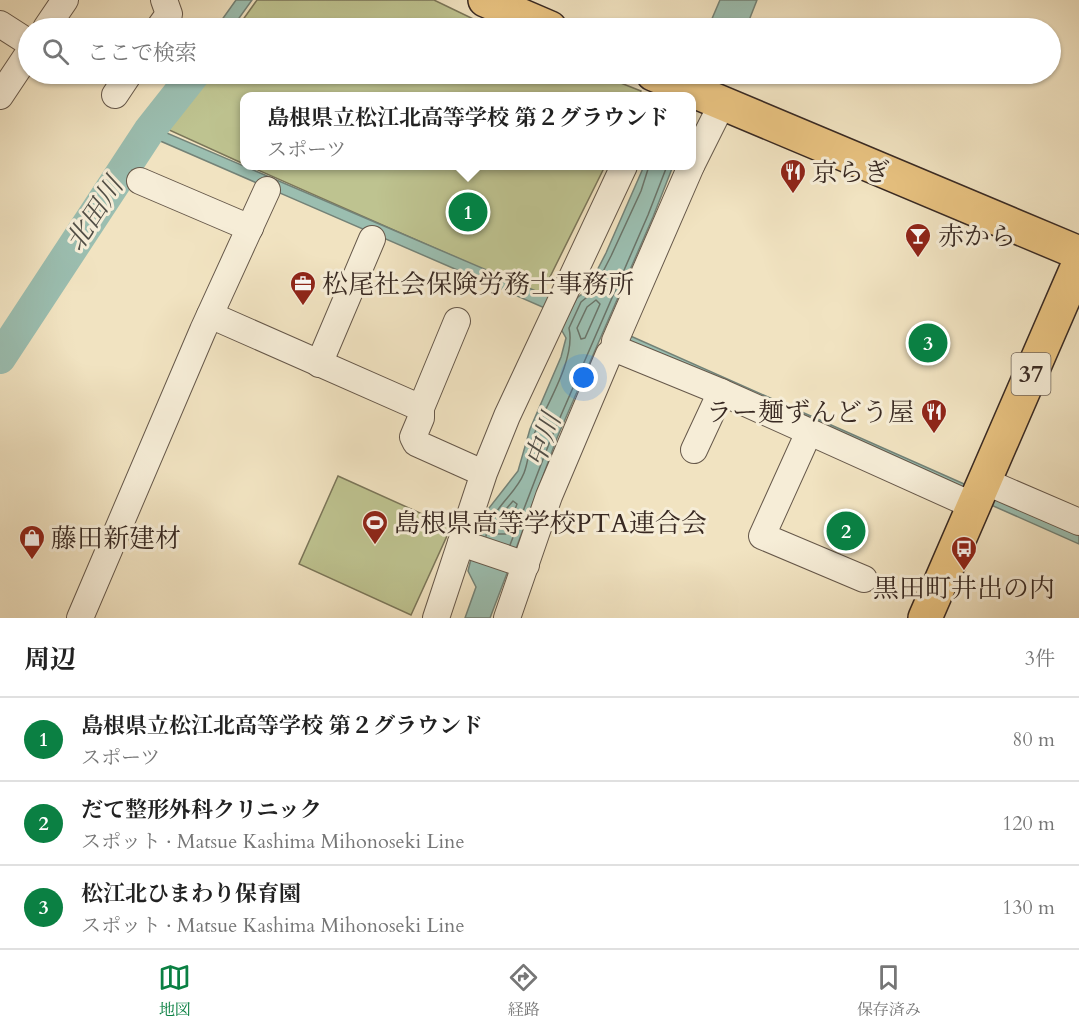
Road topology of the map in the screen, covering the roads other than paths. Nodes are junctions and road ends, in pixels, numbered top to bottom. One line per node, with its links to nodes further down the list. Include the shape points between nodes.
1 (65, 0): 4 (street)
2 (164, 0): 5 (street, via 169,14)
3 (484, 0): 6 (main road)
4 (53, 18)
5 (166, 18)
6 (526, 18)
7 (0, 24): 8 (street)
8 (18, 36)
9 (18, 69): 15 (street)
10 (122, 84): 14 (street)
11 (666, 84): 12 (main road)
12 (692, 92)
13 (696, 93): 16 (main road)
14 (114, 95)
15 (0, 96)
16 (720, 101): 17 (street); 24 (main road)
17 (696, 154)
18 (622, 170): 37 (street, via 496,445)
19 (689, 170): 28 (street)
20 (140, 181): 22 (street)
21 (267, 190): 22 (street)
22 (249, 228): 26 (street)
23 (372, 239): 29 (street)
24 (1079, 253)
25 (1079, 263): 35 (main road, 37)
26 (210, 315): 29 (street); 41 (street)
27 (457, 321): 31 (street)
28 (616, 341): 30 (street, via 625,351); 38 (street)
29 (319, 364): 31 (street)
30 (721, 392): 32 (street); 33 (street)
31 (421, 408): 34 (street, via 413,437 416,443)
32 (809, 432): 35 (street); 39 (street, via 762,536)
33 (694, 450)
34 (474, 469)
35 (979, 493): 36 (street); 40 (main road, 37)
36 (1079, 522)
37 (464, 544): 38 (street); 42 (street)
38 (522, 564): 43 (street)
39 (864, 579)
40 (929, 616)
41 (80, 618)
42 (436, 618)
43 (507, 618)

